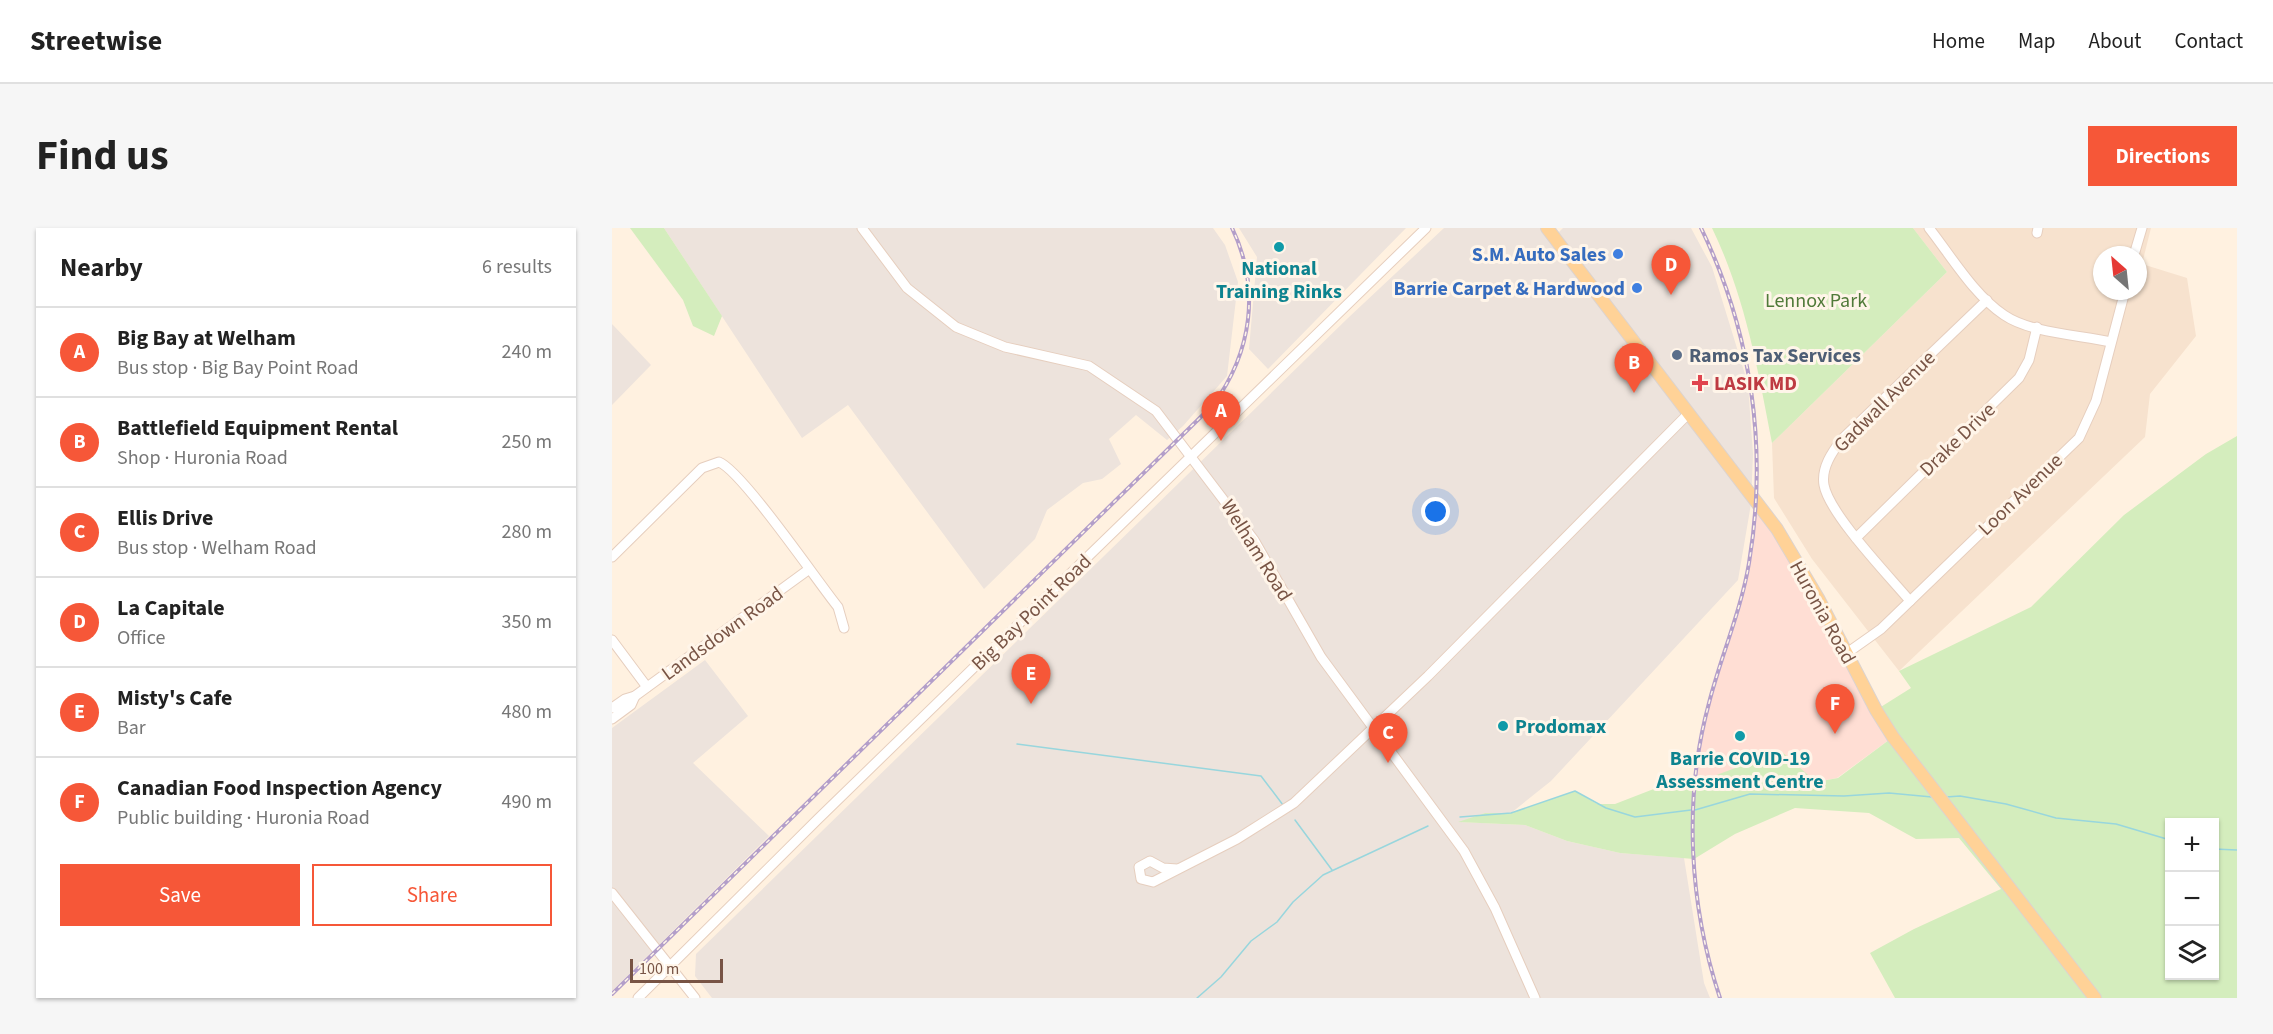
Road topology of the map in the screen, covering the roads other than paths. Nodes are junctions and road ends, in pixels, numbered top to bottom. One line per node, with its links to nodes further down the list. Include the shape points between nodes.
1 (862, 228): 12 (street, Welham Road, via 907,288 956,327 1005,347 1089,366 1156,411)
2 (1426, 228): 12 (street, Big Bay Point Road)
3 (1547, 228): 11 (main road, Huronia Road)
4 (1929, 228): 7 (street)
5 (2142, 228): 6 (street)
6 (2137, 246)
7 (1987, 300): 9 (street, via 2004,315); 13 (street, Gadwall Avenue, via 1831,453 1824,486)
8 (2123, 300): 10 (street, Loon Avenue)
9 (2037, 327): 10 (street); 13 (street, Drake Drive, via 2029,360 2019,378)
10 (2111, 342): 16 (street, Loon Avenue, via 2096,402 2079,438)
11 (1689, 413): 19 (main road, Huronia Road, via 1777,529); 24 (street)
12 (1191, 455): 24 (street, Welham Road, via 1254,540 1321,657); 27 (street, Big Bay Point Road)
13 (1856, 538): 16 (street, Gadwall Avenue)
14 (612, 557): 15 (street, via 702,468 719,462 740,479)
15 (808, 570): 17 (street, via 838,607); 20 (street, Landsdown Road)
16 (1910, 601): 19 (street, Loon Avenue, via 1870,640)
17 (844, 628)
18 (612, 640): 20 (street)
19 (1847, 653): 31 (main road, Huronia Road, via 1893,737)
20 (647, 687): 21 (street, Landsdown Road)
21 (635, 696): 22 (street, Landsdown Road); 23 (street, Landsdown Road, via 631,705)
22 (612, 708)
23 (612, 719)
24 (1372, 729): 25 (street, via 1294,803 1237,839); 30 (street, Welham Road, via 1464,851 1495,908)
25 (1178, 869)
26 (612, 892): 27 (street)
27 (670, 967): 28 (street, Big Bay Point Road); 29 (street)
28 (638, 998)
29 (695, 998)
30 (1535, 998)
31 (2095, 998)

